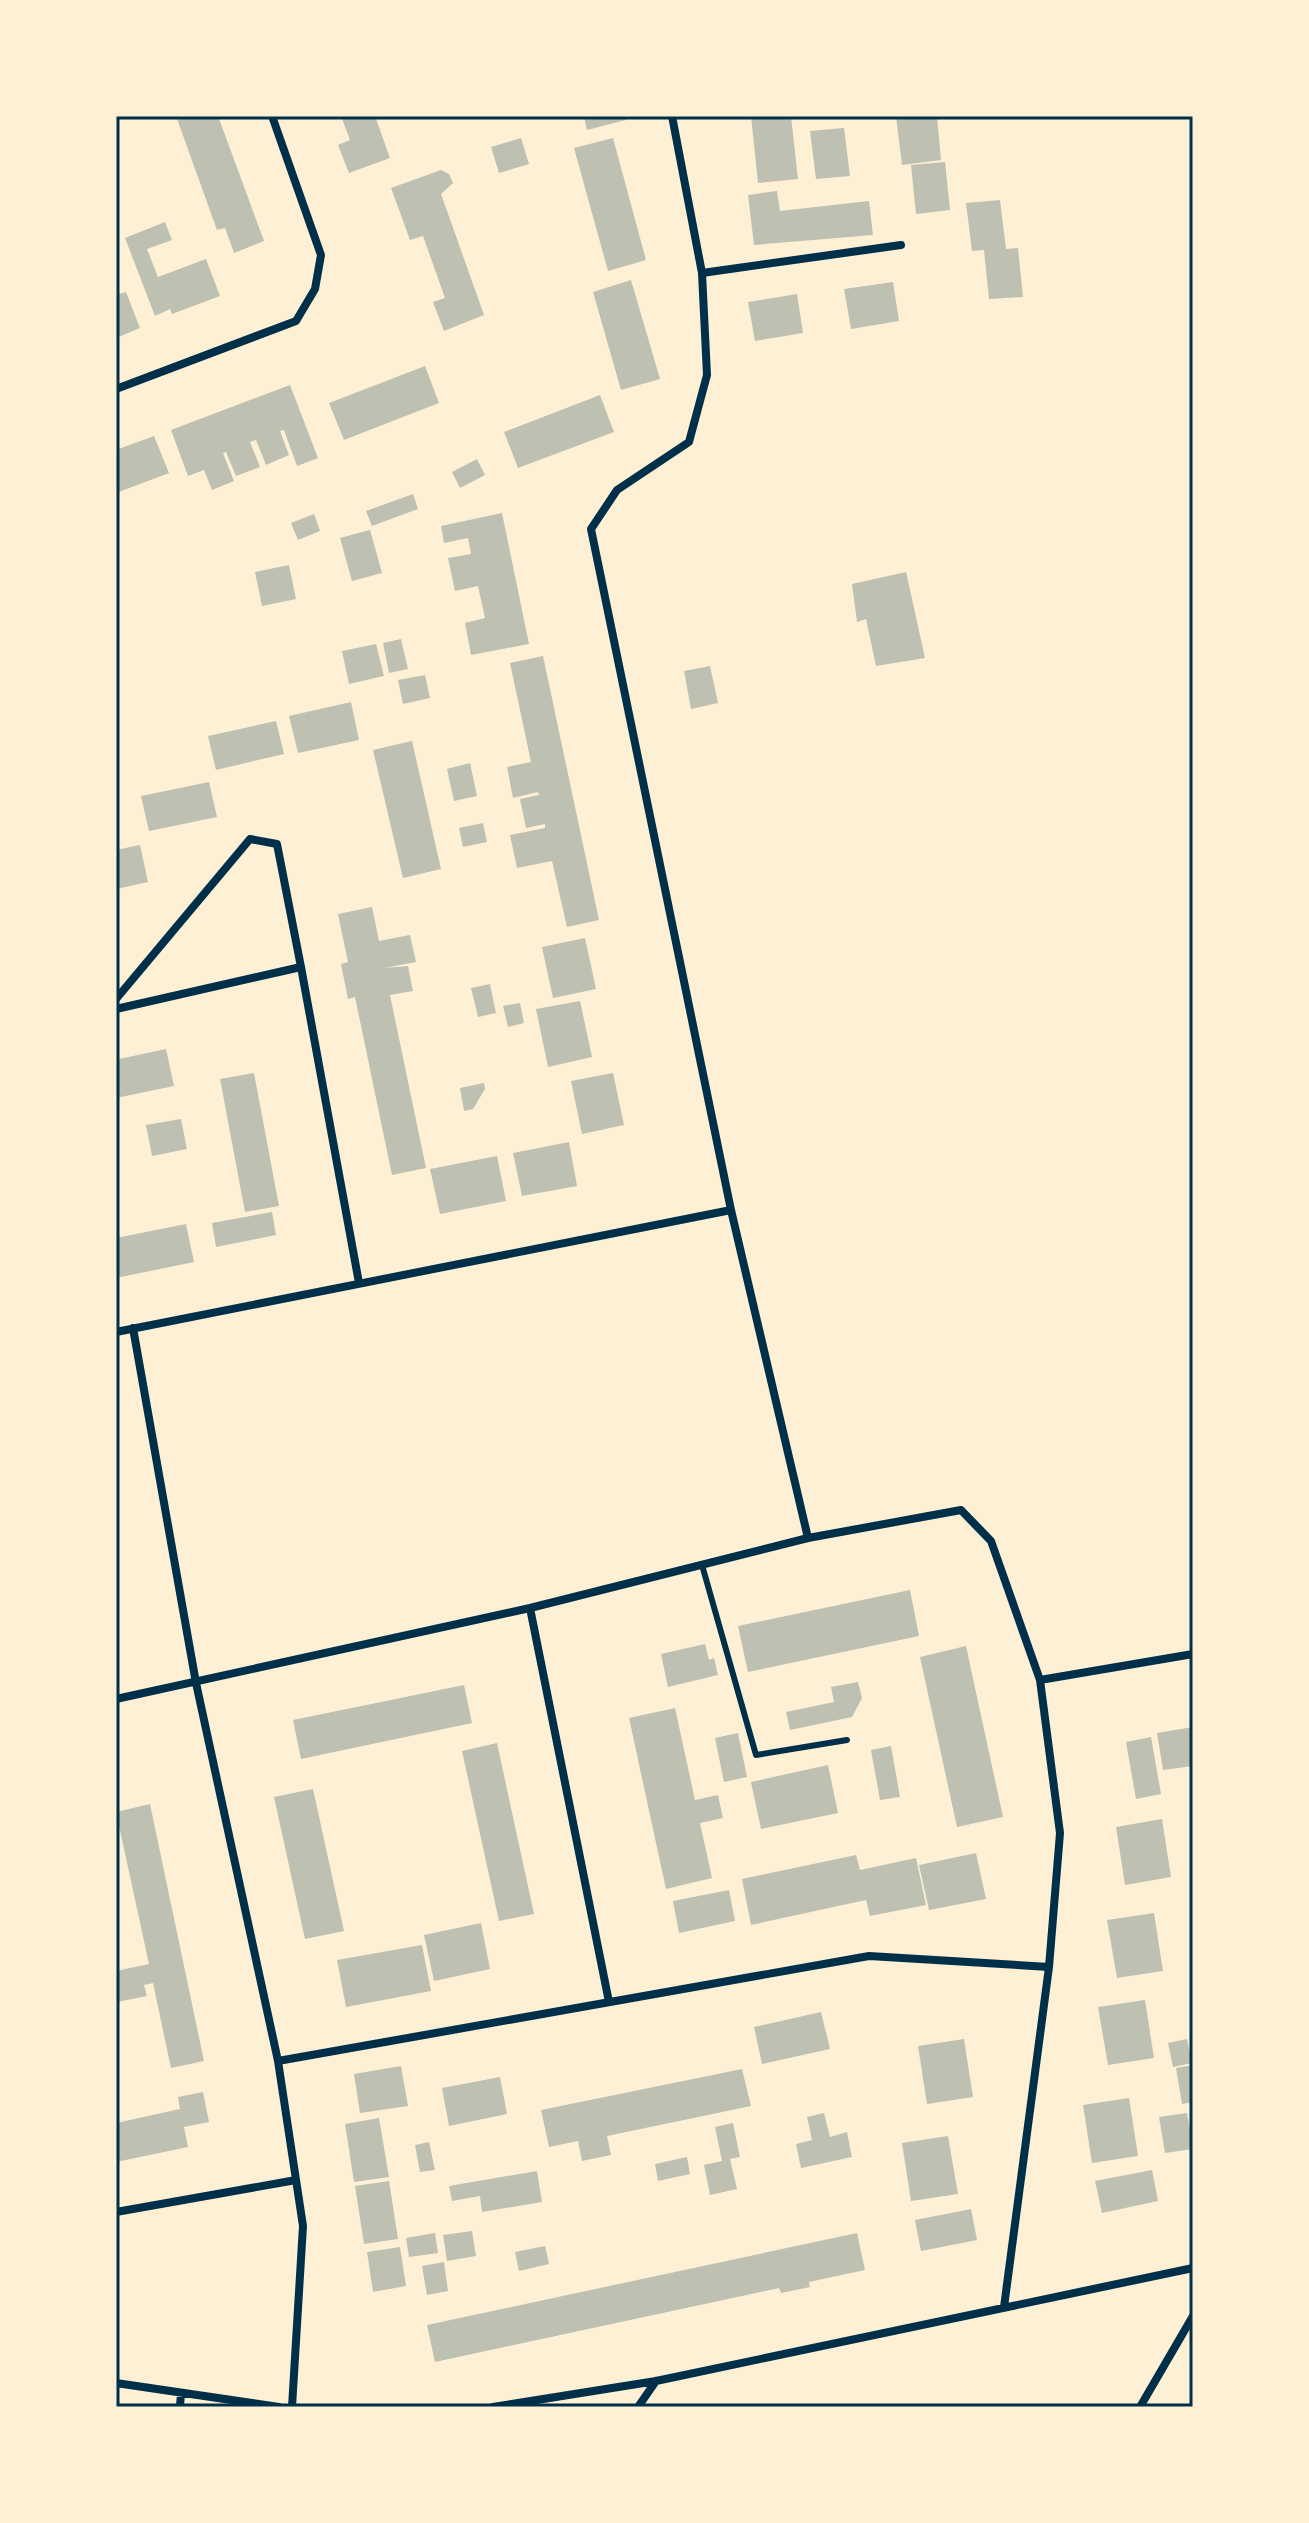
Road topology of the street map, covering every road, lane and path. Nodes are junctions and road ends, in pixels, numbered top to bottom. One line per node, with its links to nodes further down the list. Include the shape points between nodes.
1 (272, 116): 5 (street, via 321,255 315,289 296,321)
2 (672, 116): 4 (street)
3 (901, 245): 4 (street)
4 (702, 273): 9 (street, via 707,375 689,442 617,490 591,529)
5 (116, 389)
6 (301, 967): 7 (street, via 277,844 250,839); 8 (street); 10 (street)
7 (116, 999)
8 (116, 1009)
9 (731, 1210): 10 (street); 13 (street)
10 (359, 1283): 11 (street)
11 (133, 1328): 12 (street); 18 (street)
12 (116, 1332)
13 (808, 1538): 14 (street); 17 (street, via 961,1510 991,1541)
14 (702, 1565): 15 (street); 20 (lane, via 756,1755)
15 (530, 1608): 18 (street); 22 (street)
16 (1193, 1654): 17 (street)
17 (1040, 1680): 21 (street, via 1060,1833)
18 (196, 1683): 19 (street); 23 (street)
19 (116, 1699)
20 (847, 1740)
21 (1049, 1967): 22 (street, via 869,1956); 27 (street)
22 (609, 2002): 23 (street)
23 (278, 2061): 24 (street)
24 (296, 2180): 25 (street); 34 (street, via 303,2226)
25 (116, 2212)
26 (1193, 2268): 27 (street)
27 (1004, 2307): 29 (street)
28 (1193, 2316): 37 (street)
29 (656, 2381): 35 (street); 36 (street)
30 (116, 2383): 31 (street)
31 (181, 2393): 32 (street); 33 (street)
32 (180, 2407)
33 (279, 2407)
34 (292, 2407)
35 (493, 2407)
36 (638, 2407)
37 (1140, 2407)

